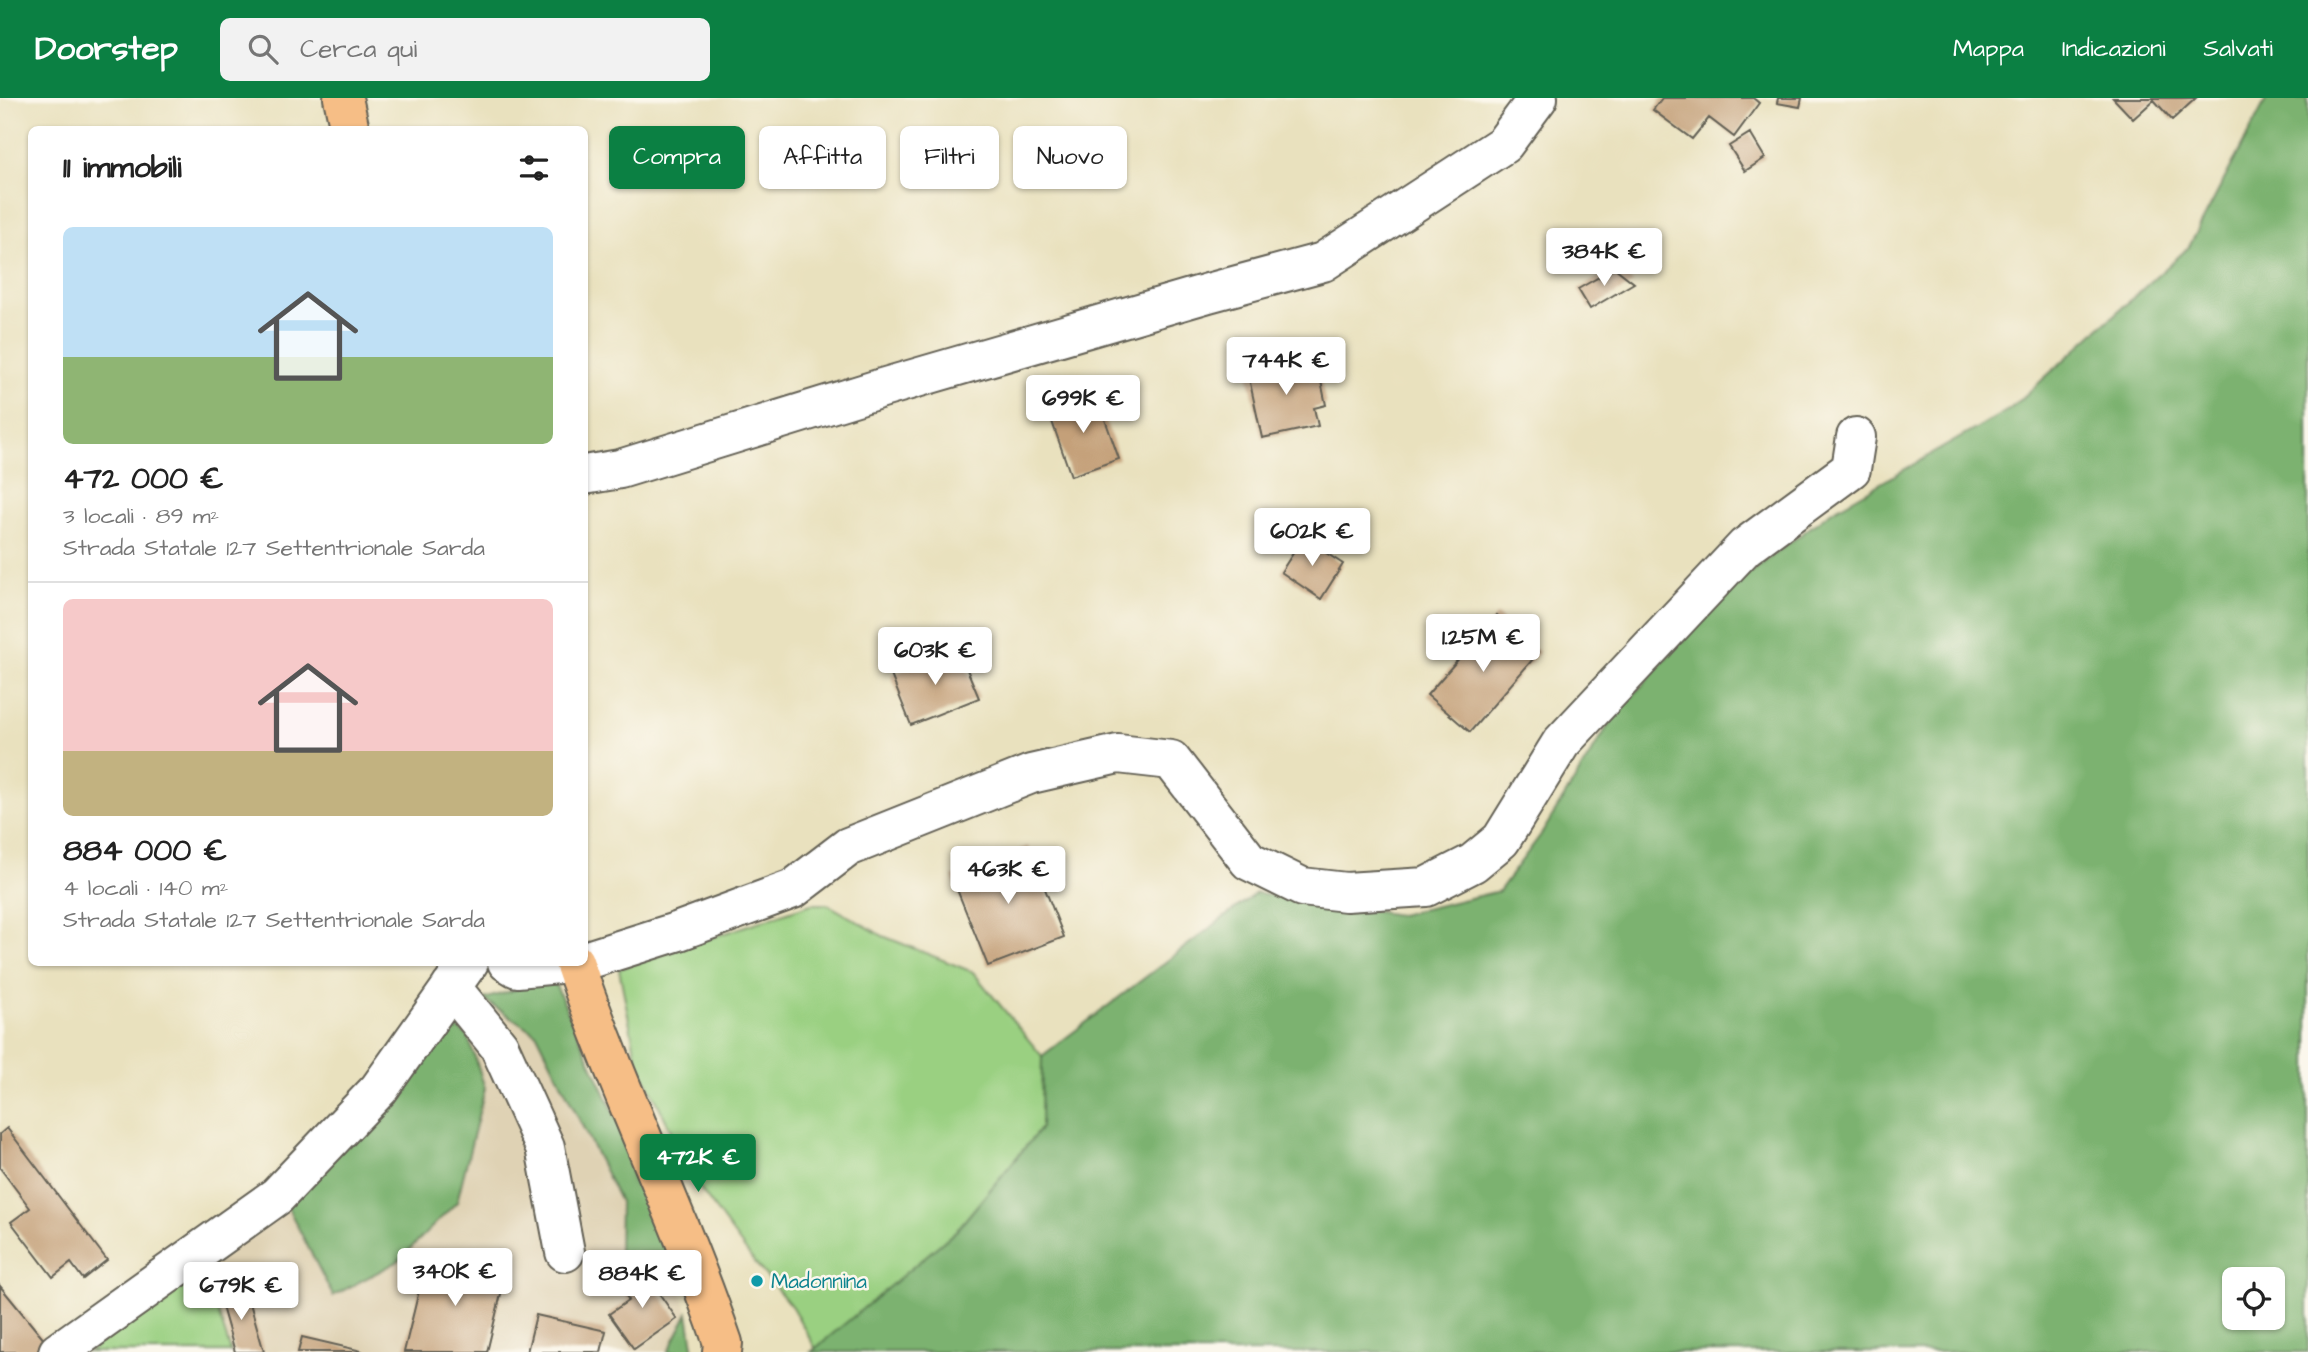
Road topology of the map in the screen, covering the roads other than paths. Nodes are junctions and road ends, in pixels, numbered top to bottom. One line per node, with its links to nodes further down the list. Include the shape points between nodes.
1 (343, 98): 3 (main road)
2 (1538, 98): 5 (street, via 1504,144 1323,262 882,388 620,469)
3 (349, 126)
4 (1856, 437): 6 (street, via 1850,469 1745,547 1561,743 1501,840 1473,863 1426,887 1346,892 1302,887 1250,860 1171,760 1118,754 1031,774 848,847 793,889)
5 (588, 474)
6 (588, 959)
7 (514, 966): 8 (street)
8 (537, 966)
9 (579, 966): 13 (main road, via 603,1046 703,1284)
10 (460, 975): 11 (street, via 499,1046 545,1147); 12 (street, via 379,1089 277,1196)
11 (565, 1252)
12 (58, 1352)
13 (722, 1352)

